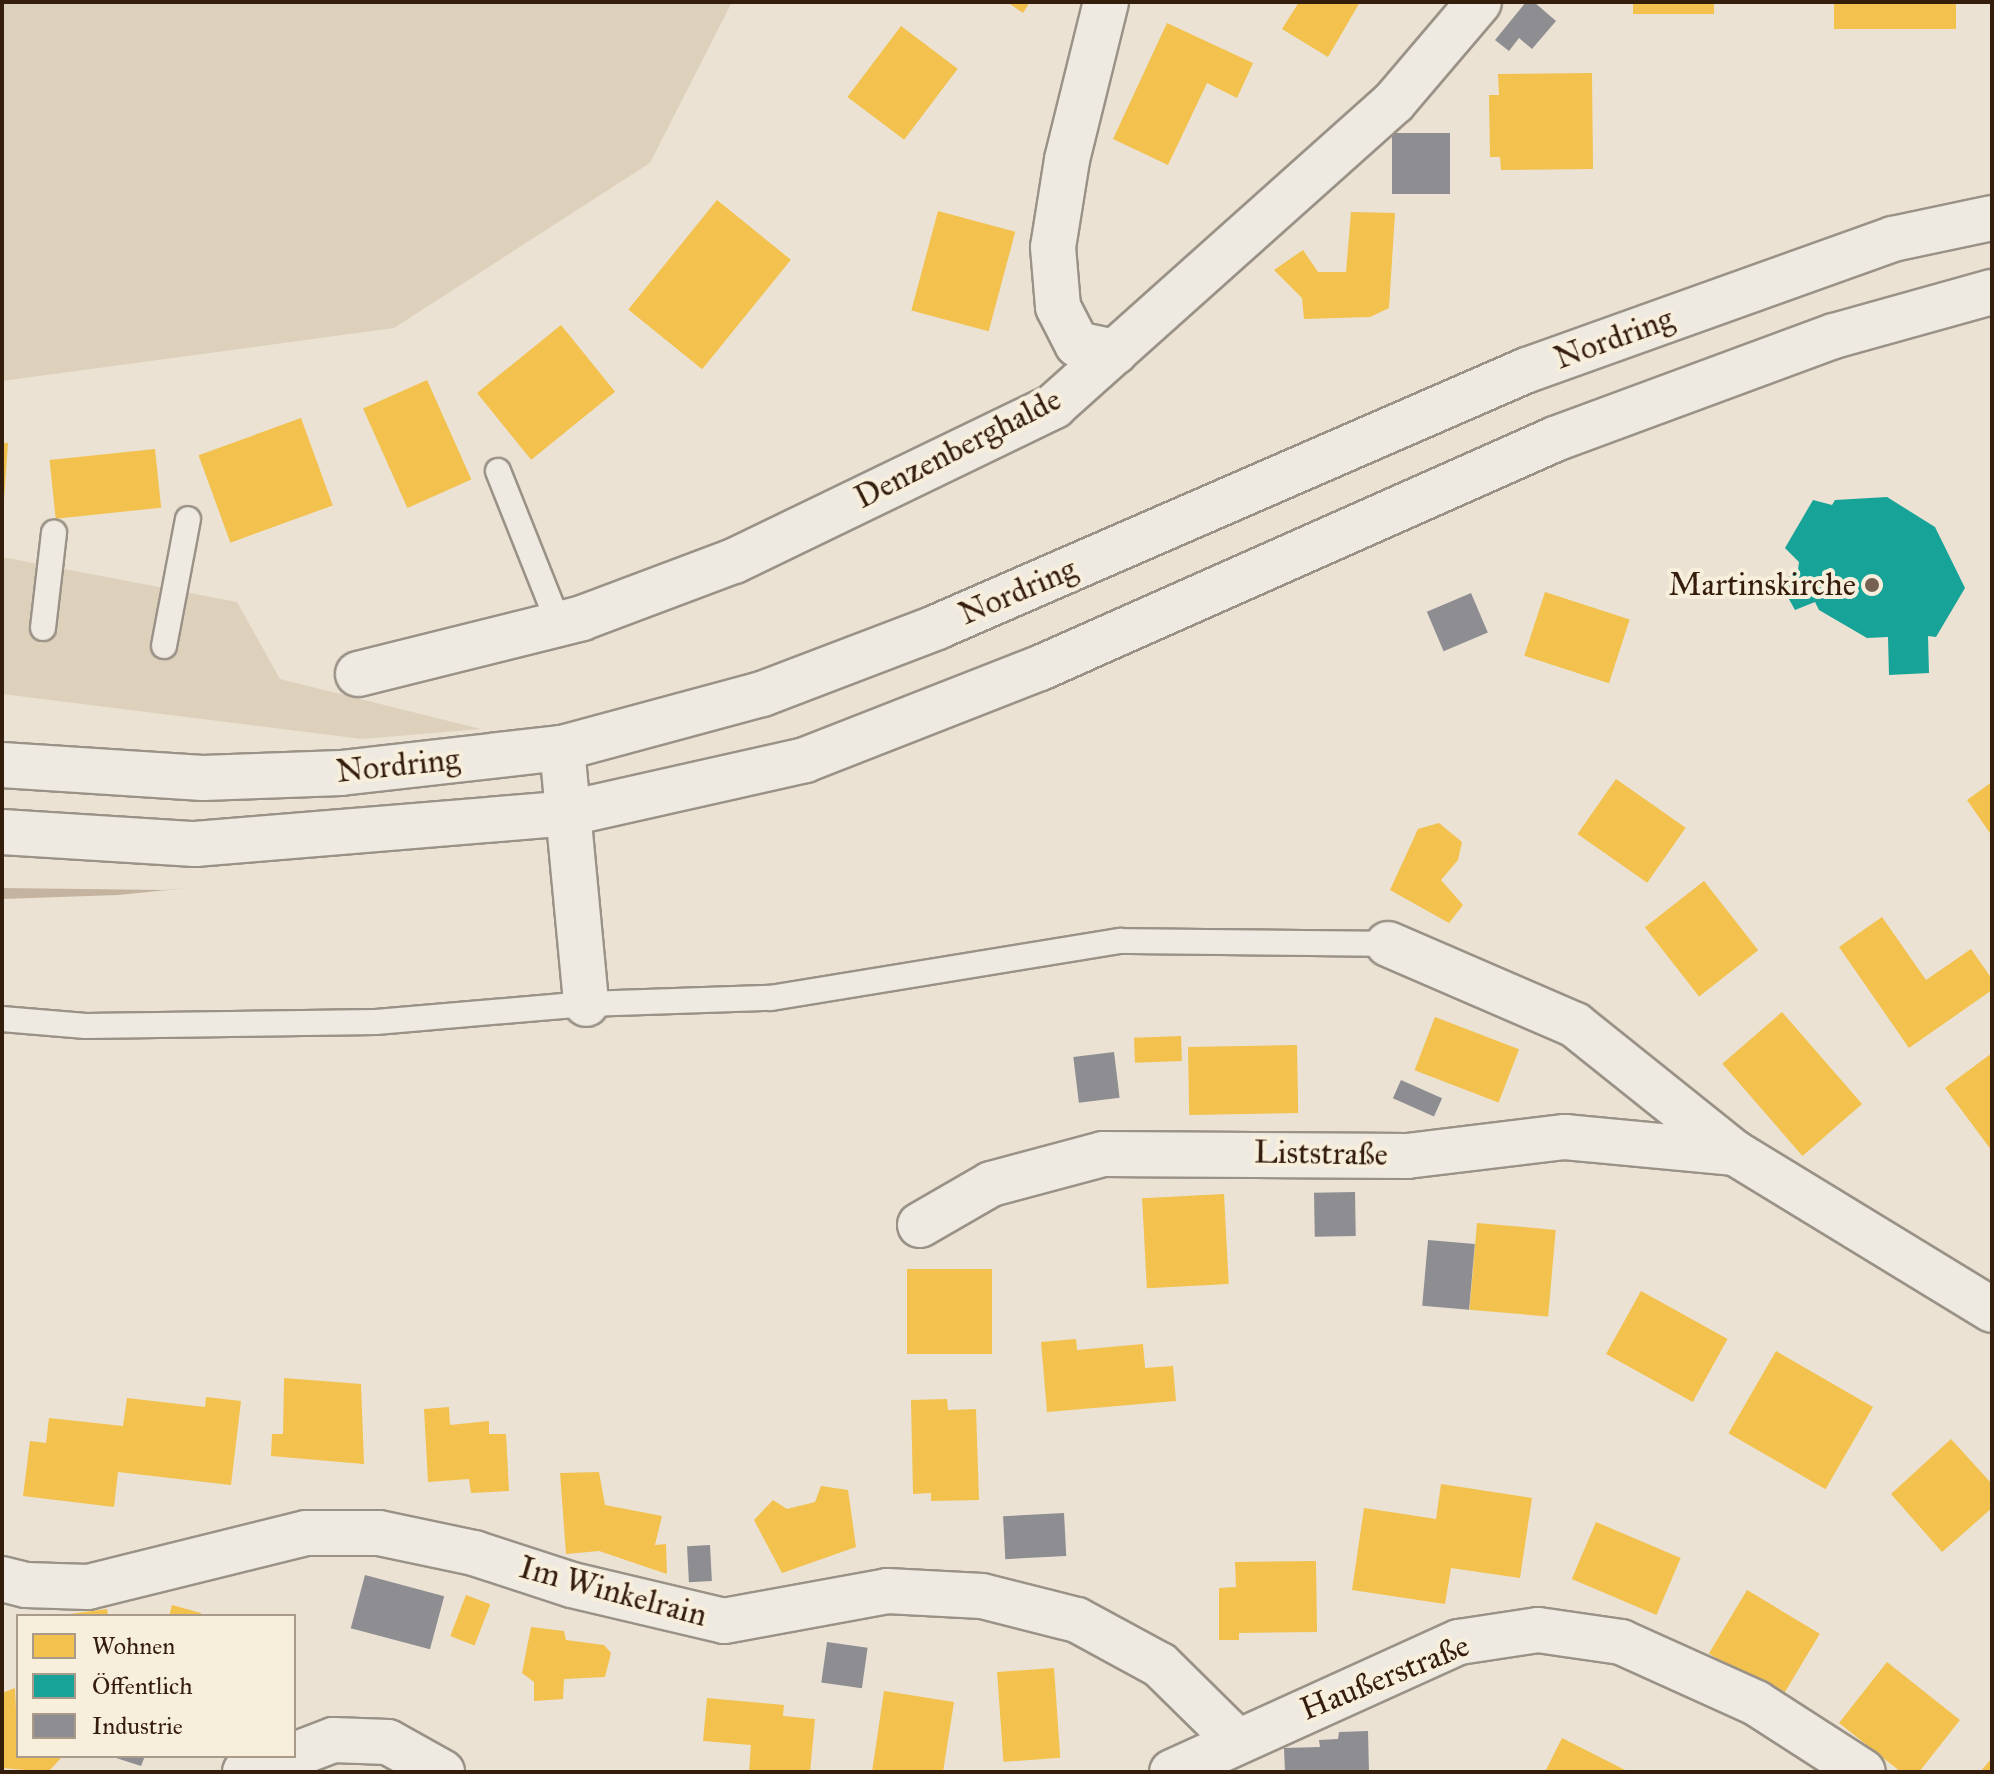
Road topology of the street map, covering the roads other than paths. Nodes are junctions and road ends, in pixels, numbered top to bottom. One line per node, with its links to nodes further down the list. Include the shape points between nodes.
1 (1106, 2): 5 (street, via 1067,160 1053,247 1058,307 1077,344)
2 (1479, 2): 5 (street, Denzenberghalde, via 1394,102)
3 (1992, 218): 13 (street, Nordring, via 1893,239 1527,370 937,627 762,694)
4 (1992, 292): 15 (street, Nordring, via 1834,336 1555,439 1040,668 805,760)
5 (1115, 352): 9 (street, Denzenberghalde, via 1040,413 734,561)
6 (498, 471): 9 (lane)
7 (188, 519): 11 (lane)
8 (54, 533): 10 (lane)
9 (559, 624): 12 (street, Denzenberghalde)
10 (43, 628)
11 (164, 646)
12 (358, 674)
13 (562, 748): 14 (street, Nordring, via 341,773 203,778); 15 (street)
14 (2, 765)
15 (570, 813): 16 (street, Nordring, via 195,844); 18 (street)
16 (2, 832)
17 (1388, 944): 18 (lane, via 1120,941 771,998); 20 (street, Liststraße, via 1575,1025)
18 (586, 1004): 19 (lane, via 376,1022 86,1026)
19 (2, 1019)
20 (1735, 1153): 21 (street, Liststraße, via 1565,1137 1407,1156 1103,1154 991,1184); 22 (street, Liststraße)
21 (920, 1225)
22 (1992, 1310)
23 (2, 1579): 24 (street, Im Winkelrain, via 88,1587 306,1533 379,1533 474,1553 586,1589 724,1621 887,1591 982,1596 1077,1620 1160,1665)
24 (1236, 1740): 27 (street, Haußerstraße); 28 (street, Haußerstraße, via 1459,1642 1538,1630 1621,1642 1756,1703)
25 (296, 1756): 26 (street, via 333,1740 388,1742)
26 (442, 1772)
27 (1172, 1772)
28 (1863, 1772)

